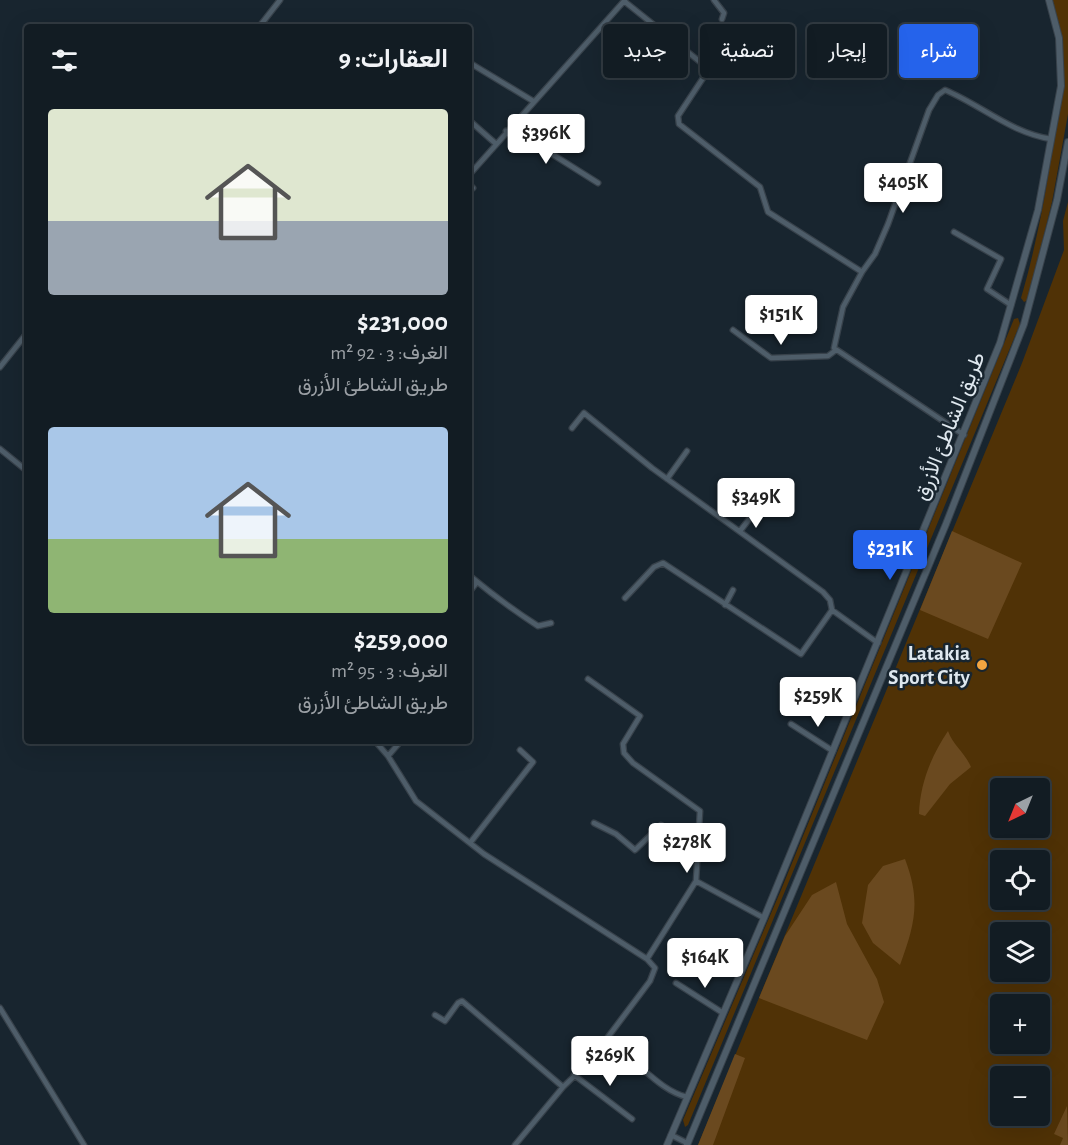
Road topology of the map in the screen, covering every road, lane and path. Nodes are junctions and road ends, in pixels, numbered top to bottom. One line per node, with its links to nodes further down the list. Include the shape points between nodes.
1 (280, 0): 6 (street)
2 (625, 0): 8 (street); 19 (street, via 709,69 678,116 679,124 760,187 768,212)
3 (714, 0): 5 (street, via 724,13)
4 (1049, 0): 11 (main road, طريق الشاطئ الأزرق, via 1059,38 1061,86)
5 (722, 19)
6 (261, 24)
7 (472, 64): 8 (street)
8 (533, 101): 10 (street)
9 (472, 123): 13 (street)
10 (506, 131): 13 (street); 16 (street, via 512,135 517,132)
11 (1051, 139): 15 (street, via 1008,125 945,90 929,110); 20 (main road, طريق الشاطئ الأزرق, via 1038,210)
12 (1068, 142): 65 (main road, طريق الشاطئ الأزرق, via 1024,324 946,524)
13 (495, 143): 14 (street)
14 (472, 172)
15 (906, 178): 17 (street); 19 (street, via 875,255)
16 (598, 183)
17 (927, 189)
18 (954, 232): 20 (street, via 1001,259 987,289)
19 (862, 272): 23 (street, via 843,307 834,343)
20 (1011, 305): 26 (main road, طريق الشاطئ الأزرق)
21 (733, 330): 23 (street, via 771,358 828,356)
22 (24, 337): 24 (street)
23 (836, 350): 26 (street)
24 (0, 367)
25 (572, 428): 30 (street, via 584,413)
26 (964, 435): 41 (main road, طريق الشاطئ الأزرق)
27 (0, 449): 29 (street)
28 (687, 451): 30 (street)
29 (24, 469)
30 (667, 478): 32 (street)
31 (757, 509): 32 (street)
32 (740, 531): 39 (street, via 823,592)
33 (472, 578): 34 (street)
34 (477, 582): 35 (street); 40 (street, via 512,612 522,613 538,626)
35 (472, 588)
36 (733, 590): 38 (street)
37 (625, 598): 38 (street, via 654,567 663,563)
38 (725, 605): 39 (street, via 801,654)
39 (832, 610): 41 (street)
40 (551, 623)
41 (878, 643): 47 (main road, طريق الشاطئ الأزرق)
42 (588, 679): 51 (street, via 640,716 623,744 624,753 700,811)
43 (791, 724): 47 (street)
44 (378, 744): 48 (street)
45 (398, 744): 48 (street)
46 (520, 750): 50 (street, via 533,762)
47 (833, 751): 53 (main road, طريق الشاطئ الأزرق)
48 (388, 756): 50 (street, via 416,801)
49 (594, 823): 51 (street, via 635,850 661,825)
50 (470, 843): 54 (street)
51 (697, 848): 52 (street)
52 (696, 881): 53 (street); 54 (street)
53 (764, 918): 57 (main road, طريق الشاطئ الأزرق)
54 (647, 959): 60 (street, via 655,968 650,981 590,1061)
55 (676, 984): 57 (street)
56 (0, 1008): 66 (street)
57 (723, 1013): 62 (main road, طريق الشاطئ الأزرق)
58 (435, 1015): 61 (street, via 445,1022 462,1002)
59 (632, 1060): 62 (street, via 656,1080)
60 (574, 1075): 61 (street); 63 (street)
61 (563, 1086): 67 (street)
62 (687, 1097): 64 (main road, طريق الشاطئ الأزرق)
63 (632, 1119)
64 (671, 1135): 65 (street); 68 (main road, طريق الشاطئ الأزرق)
65 (687, 1144)
66 (84, 1145)
67 (515, 1145)
68 (667, 1145)

